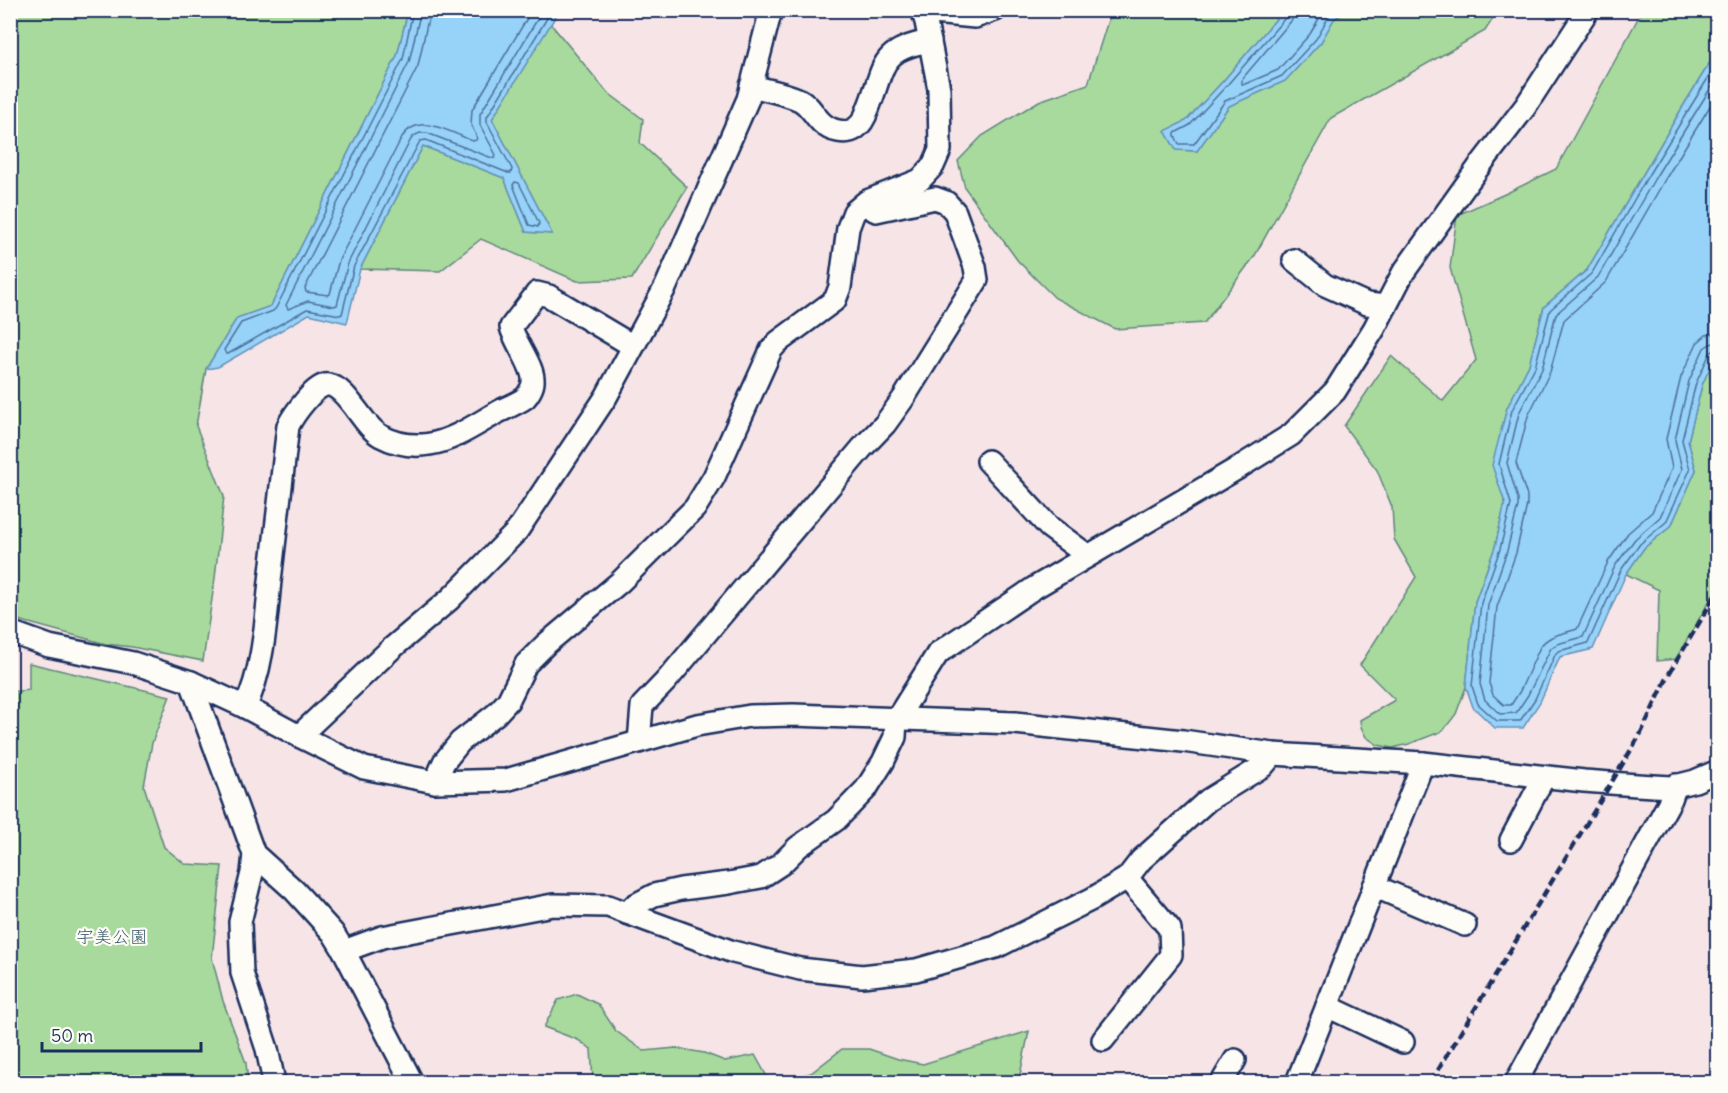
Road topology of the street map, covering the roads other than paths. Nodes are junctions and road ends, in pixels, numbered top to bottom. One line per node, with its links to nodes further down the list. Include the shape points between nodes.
1 (771, 10): 6 (street)
2 (995, 10): 4 (street, via 975,17)
3 (1588, 10): 9 (street, via 1525,107 1403,273)
4 (922, 11): 5 (street)
5 (930, 40): 6 (street, via 902,47 889,57 866,116 856,128 846,132 822,124 802,101); 7 (street, via 939,89 937,158 920,180)
6 (752, 86): 10 (street, via 666,286)
7 (863, 204): 18 (street, via 876,211 935,198 946,202 955,212 977,280 885,424 642,706); 23 (street, via 854,212 848,228 835,300 771,350 714,477 695,508 620,582 526,664 508,701 460,742)
8 (1294, 260): 9 (street, via 1324,285 1367,304)
9 (1386, 306): 12 (street, via 1335,391 1291,435)
10 (633, 346): 15 (street, via 549,296 537,293 511,327 533,373 533,384 525,397 456,435 431,444 412,446 377,434 341,392 321,386 288,426 261,652 252,693); 17 (street, via 606,397 517,531 450,599)
11 (988, 461): 12 (street, via 1048,527)
12 (1088, 556): 16 (street, via 938,653)
13 (10, 632): 14 (street, via 49,646 133,663)
14 (191, 682): 15 (street); 26 (street)
15 (245, 706): 17 (street)
16 (896, 720): 18 (street, via 750,716 697,725); 19 (street, via 1015,723); 29 (street, via 895,737 866,789 836,820 781,864 761,877 654,895)
17 (299, 736): 23 (street, via 364,768)
18 (639, 742): 23 (street, via 506,780)
19 (1274, 754): 20 (street); 27 (street, via 1263,766 1208,800 1141,860)
20 (1423, 763): 22 (street); 28 (street)
21 (1718, 771): 24 (street)
22 (1544, 777): 24 (street); 25 (street)
23 (435, 782)
24 (1676, 785): 40 (street)
25 (1511, 840)
26 (255, 854): 31 (street, via 310,907); 36 (street, via 240,922 242,973)
27 (1127, 878): 29 (street, via 996,947 916,970 862,976 800,969 744,955); 33 (street, via 1170,929 1171,955)
28 (1374, 886): 30 (street); 32 (street)
29 (627, 913): 31 (street, via 608,906 553,905 382,937)
30 (1465, 925)
31 (344, 951): 37 (street)
32 (1327, 1006): 34 (street); 39 (street)
33 (1103, 1040)
34 (1403, 1042)
35 (1235, 1060): 38 (street)
36 (274, 1083)
37 (412, 1083)
38 (1222, 1083)
39 (1297, 1083)
40 (1516, 1083)

